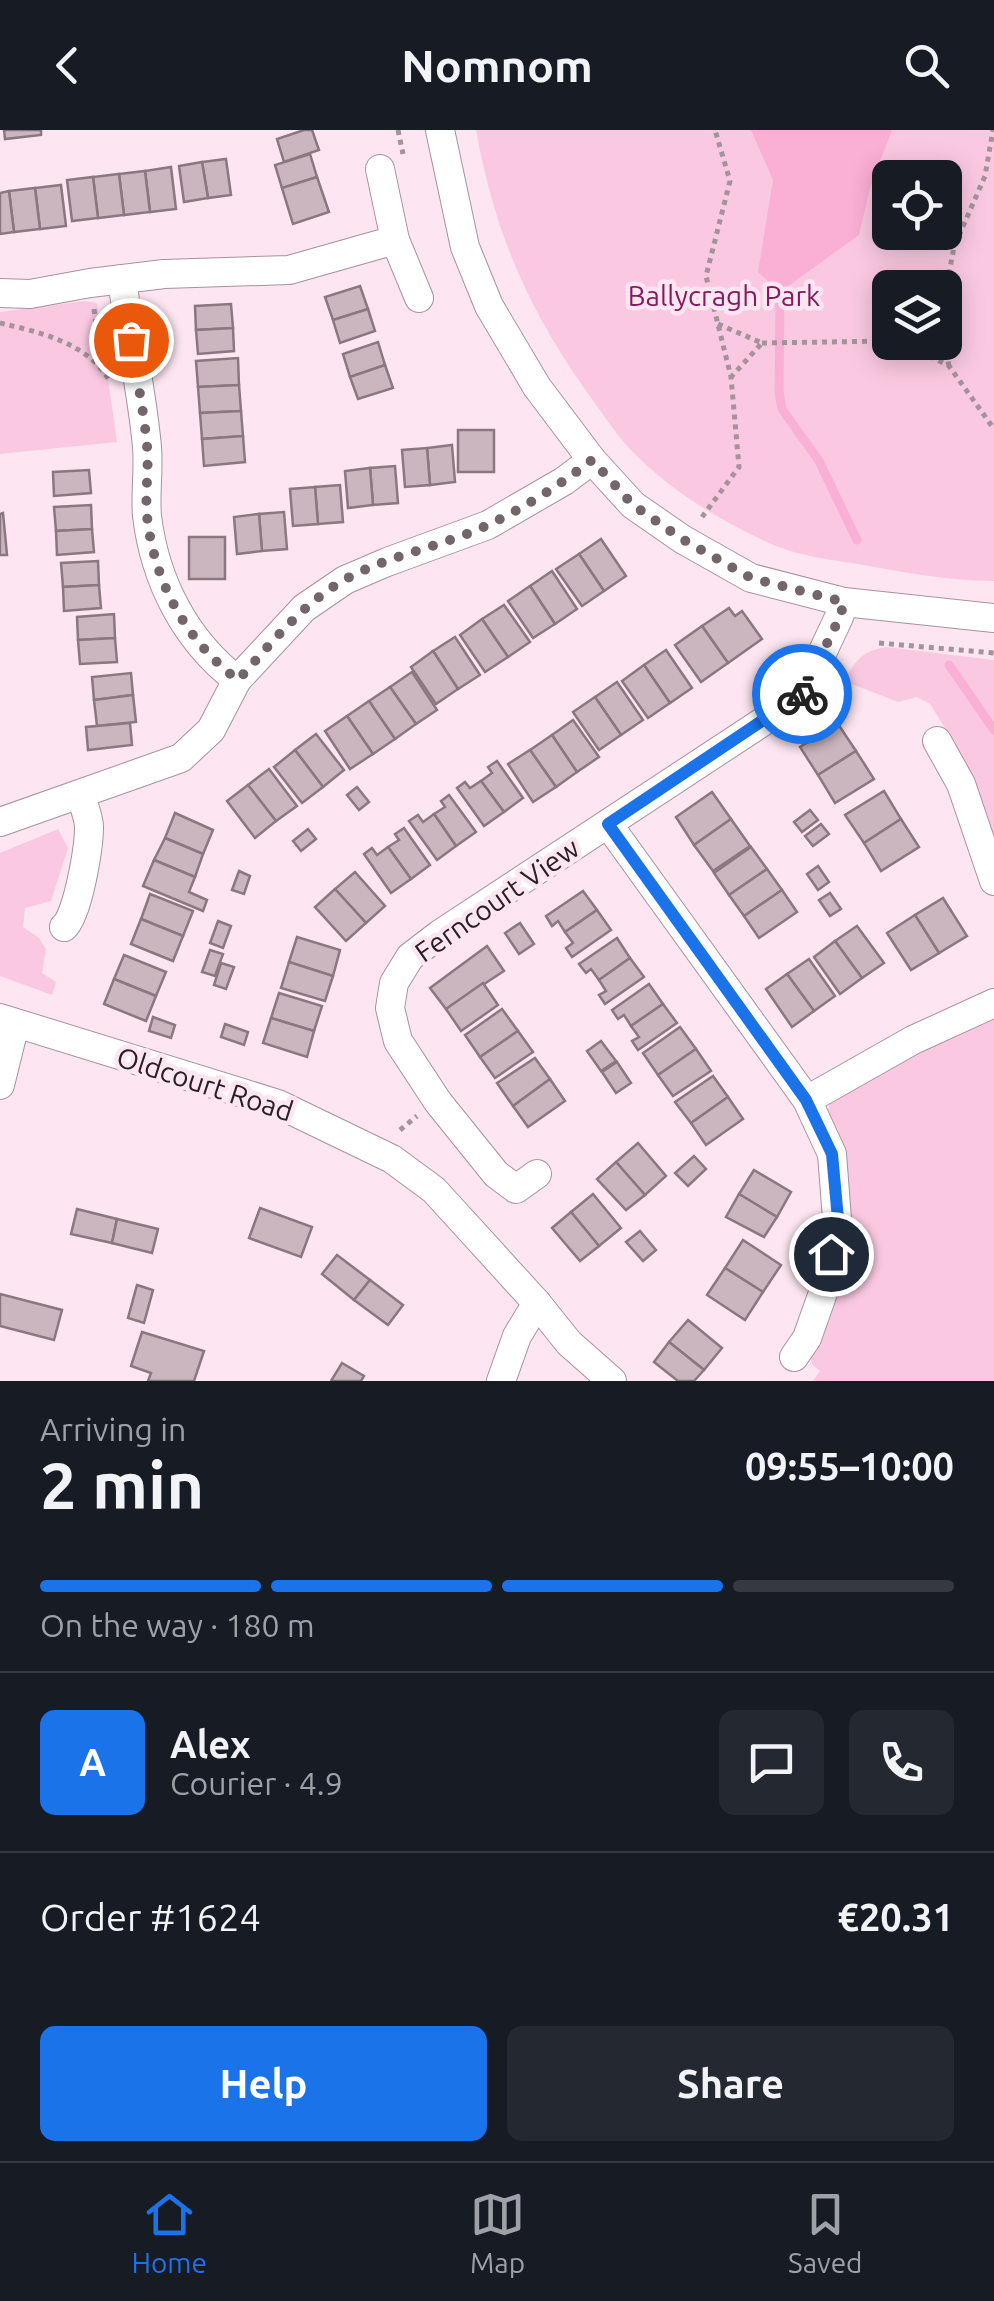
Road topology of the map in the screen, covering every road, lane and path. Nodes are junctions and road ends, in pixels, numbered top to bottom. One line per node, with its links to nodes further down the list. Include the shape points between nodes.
1 (440, 130): 22 (street, via 466,248 489,306 537,387)
2 (715, 130): 12 (path, via 730,181 706,276)
3 (993, 130): 6 (path, via 986,176)
4 (380, 169): 5 (street)
5 (394, 240): 7 (street, via 289,270); 9 (street)
6 (950, 270)
7 (122, 280): 8 (street); 28 (street, via 158,568 183,624)
8 (0, 292)
9 (419, 298)
10 (94, 306): 17 (path)
11 (0, 323): 17 (path, via 77,348)
12 (718, 324): 14 (path); 19 (path)
13 (872, 342): 14 (path)
14 (762, 343): 19 (path)
15 (938, 360): 18 (path)
16 (948, 360): 18 (path)
17 (101, 366): 20 (path)
18 (949, 366): 21 (path)
19 (731, 377): 23 (path, via 740,467)
20 (110, 383)
21 (994, 429)
22 (592, 460): 24 (street, via 633,505 751,578); 28 (street, via 488,526 344,580 304,608)
23 (702, 517)
24 (844, 602): 25 (street); 32 (street, Ferncourt View, via 802,696)
25 (994, 618)
26 (879, 642): 27 (path)
27 (994, 653)
28 (238, 680): 30 (street, via 211,730 180,758)
29 (937, 741): 33 (street, via 961,784)
30 (80, 796): 31 (street); 34 (street, via 89,824 82,884)
31 (0, 822)
32 (608, 824): 38 (street); 39 (street, Ferncourt View, via 440,934 410,957 394,984 390,1008 398,1041 438,1102 506,1182 516,1189)
33 (994, 881)
34 (64, 927)
35 (994, 1003): 38 (street)
36 (8, 1021): 37 (street); 40 (street, Oldcourt Road, via 278,1104 392,1158 434,1190)
37 (0, 1084)
38 (806, 1100): 41 (street, via 832,1154 838,1219 824,1290)
39 (537, 1174)
40 (537, 1303): 42 (street); 43 (street, Oldcourt Road)
41 (794, 1357)
42 (501, 1381)
43 (612, 1381)

